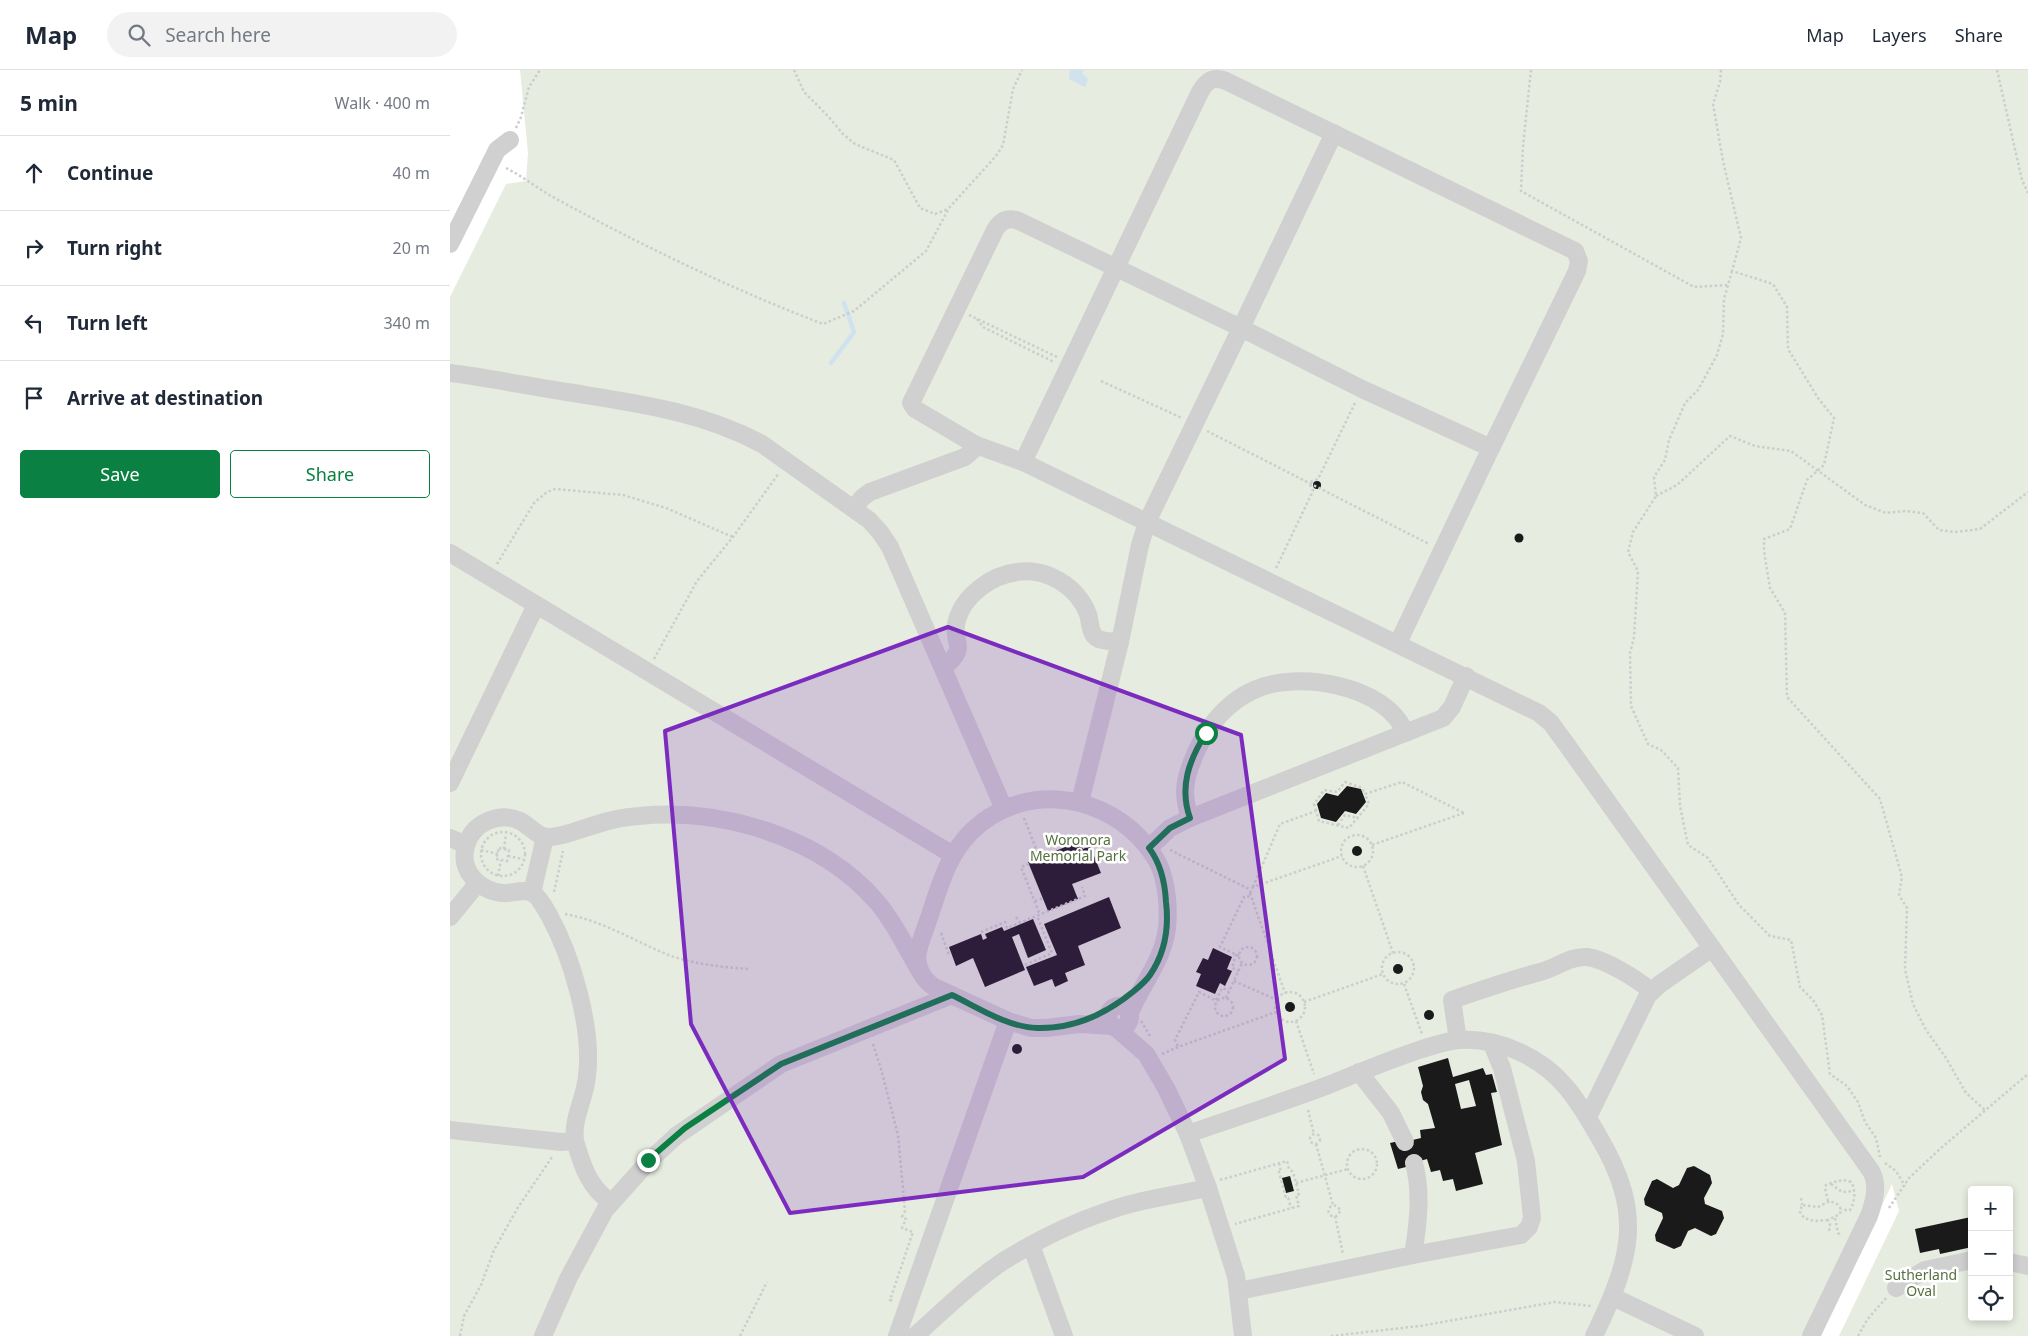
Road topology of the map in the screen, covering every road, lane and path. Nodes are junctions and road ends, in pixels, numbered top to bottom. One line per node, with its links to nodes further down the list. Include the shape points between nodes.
1 (540, 70): 8 (path, via 529,87 521,117)
2 (794, 70): 10 (path, via 804,92 842,134 854,144 894,160 920,208 935,214)
3 (1022, 70): 10 (path, via 1014,89 1003,145)
4 (1531, 70): 15 (path, via 1521,191 1694,287)
5 (1721, 70): 14 (path, via 1713,104 1722,161 1741,238)
6 (1996, 70): 9 (path, via 2022,180)
7 (1334, 133): 13 (street, via 1226,81 1210,80 1200,92); 18 (street); 25 (street, via 1577,254 1577,271)
8 (496, 148): 10 (path, via 550,195 679,262 765,302 823,324 854,311 926,251); 11 (street)
9 (2028, 193)
10 (949, 208)
11 (455, 221): 12 (street)
12 (450, 244)
13 (1115, 267): 16 (street, via 1019,220 1007,219 995,230); 18 (street); 19 (street)
14 (1732, 271): 15 (path); 28 (path, via 1773,284 1787,307 1788,349 1834,418 1824,465)
15 (1728, 285): 31 (path, via 1724,299 1723,334 1717,354 1698,390 1685,403 1669,440 1665,460 1654,478)
16 (957, 309): 17 (path); 24 (street, via 912,406)
17 (977, 319): 19 (path); 19 (path, via 984,327)
18 (1241, 328): 22 (street); 23 (street)
19 (1062, 363): 27 (street)
20 (450, 374): 26 (street, via 692,415 743,435)
21 (1101, 380): 23 (path)
22 (1362, 389): 25 (street); 29 (path, via 1318,479)
23 (1194, 424): 29 (path); 33 (street)
24 (976, 445): 27 (street); 32 (street, via 965,457 870,492)
25 (1491, 448): 35 (street)
26 (787, 461): 32 (street); 34 (path)
27 (1023, 462): 33 (street)
28 (1818, 470): 30 (path, via 1864,505 1886,513 1922,513 1939,530 1955,532 1980,529); 31 (path, via 1791,451 1755,446 1730,436 1677,485); 123 (path, via 1807,480 1790,529 1764,539 1770,588 1785,613 1787,697 1880,799 1902,877 1898,895 1907,908 1905,969 1913,1004 1966,1093)
29 (1311, 482): 35 (path); 38 (path, via 1313,491)
30 (2028, 492)
31 (1656, 496): 138 (path, via 1633,532 1628,552 1638,571 1630,653 1631,706 1648,744 1661,750 1678,768 1680,806 1688,845 1708,858 1738,905 1770,936 1791,940 1800,987 1814,1000 1822,1015 1830,1074 1847,1086 1858,1102 1865,1122 1876,1138 1881,1159 1896,1171)
32 (854, 508): 42 (street, via 874,525 890,547)
33 (1147, 522): 38 (street); 40 (street)
34 (734, 537): 37 (path, via 666,508 623,495 555,490 547,492 534,503); 43 (path, via 698,581)
35 (1442, 551): 41 (street)
36 (450, 553): 37 (street)
37 (489, 577): 39 (street)
38 (1270, 581): 41 (street)
39 (536, 606): 43 (street); 46 (street)
40 (1120, 642): 42 (street, via 1096,637 1084,606 1065,584 1037,573 1016,572 985,584 967,603 957,622 958,652); 48 (street)
41 (1398, 643): 44 (street)
42 (943, 668): 49 (street)
43 (647, 671): 64 (street)
44 (1466, 676): 45 (street, via 1447,715); 90 (street, via 1532,708 1551,723)
45 (1405, 733): 51 (street); 51 (street, via 1398,718 1384,707 1339,686 1300,681 1260,687 1228,707 1201,741 1184,789)
46 (450, 783)
47 (1365, 794): 50 (path, via 1362,788 1345,782 1336,792 1324,790 1314,804); 52 (path, via 1369,804); 61 (path, via 1402,782 1464,813)
48 (1080, 802): 49 (street, via 1045,798); 59 (street, via 1104,810)
49 (1012, 806): 64 (street, via 978,826); 66 (path)
50 (1316, 811): 53 (path, via 1320,821); 75 (path, via 1280,824)
51 (1190, 818): 59 (street, via 1174,826)
52 (1358, 818): 53 (path, via 1345,815); 54 (path)
53 (1338, 826): 54 (path)
54 (1350, 828): 57 (path)
55 (507, 832): 60 (path, via 498,832 484,842); 62 (path); 69 (path, via 521,842)
56 (567, 834): 58 (street); 80 (path); 84 (street, via 612,820 648,815 684,815 741,824 792,842 832,864 866,892)
57 (1352, 836): 61 (path, via 1366,837); 67 (path, via 1343,843)
58 (545, 837): 60 (street, via 520,821 494,818 480,825); 76 (street)
59 (1154, 843): 75 (path); 111 (street, via 1162,872 1167,914 1163,947 1149,977)
60 (466, 844): 63 (path); 72 (path, via 484,867); 73 (street, via 467,868)
61 (1372, 845): 71 (path, via 1372,856)
62 (504, 850): 63 (path, via 499,848); 65 (path, via 509,850)
63 (498, 854): 68 (path, via 496,859)
64 (953, 855): 87 (street)
65 (508, 856): 68 (path, via 507,861); 69 (path)
66 (1039, 856)
67 (1342, 856): 71 (path, via 1351,866); 75 (path)
68 (501, 860): 72 (path)
69 (524, 860): 72 (path, via 515,873)
70 (1029, 864): 78 (path, via 1021,867)
71 (1363, 866): 91 (path)
72 (498, 876)
73 (477, 884): 76 (street, via 500,893); 81 (street)
74 (1082, 887): 79 (path, via 1085,896)
75 (1251, 890): 93 (path, via 1248,897 1244,897 1220,947); 104 (path)
76 (532, 893): 80 (street)
77 (1043, 898): 78 (path)
78 (1035, 901): 79 (path)
79 (1039, 915): 83 (path); 88 (path)
80 (549, 916): 96 (path, via 574,916 685,960); 128 (street, via 575,980 588,1054 586,1085)
81 (450, 917)
82 (1016, 917): 83 (path)
83 (1020, 923): 86 (path, via 1007,928 1005,922)
84 (895, 926): 87 (street, via 906,934); 97 (street)
85 (940, 930): 92 (path)
86 (981, 932)
87 (923, 936): 97 (street, via 917,957)
88 (1048, 943): 89 (path); 95 (path, via 1052,953)
89 (1044, 945)
90 (1712, 948): 103 (street); 173 (street, via 1875,1178 1875,1195 1869,1216)
91 (1393, 953): 99 (path, via 1386,957); 101 (path, via 1406,954 1413,962 1412,977)
92 (949, 955)
93 (1238, 955): 94 (path); 94 (path, via 1248,947 1256,952 1257,958 1252,964); 98 (path, via 1232,968)
94 (1242, 963): 98 (path)
95 (1025, 965)
96 (749, 968)
97 (920, 971): 105 (street, via 930,984)
98 (1238, 971): 100 (path)
99 (1383, 974): 101 (path, via 1393,984); 109 (path)
100 (1234, 981): 102 (path); 107 (path)
101 (1404, 984): 118 (path)
102 (1229, 990): 106 (path); 108 (path, via 1222,988)
103 (1651, 991): 115 (street, via 1602,961 1575,958 1452,1000); 124 (street)
104 (1285, 993): 107 (path); 109 (path, via 1296,993)
105 (952, 995): 113 (street); 114 (street)
106 (1225, 998): 108 (path); 108 (path, via 1233,1005 1227,1016 1217,1012)
107 (1277, 1000): 110 (path)
108 (1217, 1001): 117 (path, via 1199,992 1175,1040)
109 (1304, 1002): 112 (path, via 1305,1012)
110 (1276, 1012): 112 (path, via 1284,1021); 117 (path)
111 (1119, 1017): 113 (street, via 1038,1028); 119 (street, via 1138,1032)
112 (1296, 1021): 122 (path)
113 (1008, 1022): 161 (street)
114 (866, 1028): 142 (street, via 781,1064 697,1120 648,1160); 161 (path, via 881,1068 898,1135 905,1211 902,1217 906,1219 902,1228 913,1232 890,1300)
115 (1458, 1040): 116 (street); 118 (street)
116 (1492, 1044): 124 (street, via 1545,1066 1568,1088); 153 (street, via 1502,1068 1526,1160 1531,1223 1521,1235)
117 (1178, 1047): 119 (path)
118 (1427, 1048): 120 (street)
119 (1154, 1054): 126 (street)
120 (1358, 1072): 122 (street); 129 (street, via 1391,1113)
121 (2028, 1074): 123 (path)
122 (1311, 1091): 126 (street); 127 (path)
123 (1986, 1112): 138 (path, via 1941,1148 1909,1178)
124 (1588, 1117): 162 (street, via 1615,1167 1627,1208 1626,1258)
125 (450, 1130): 128 (street)
126 (1188, 1134): 136 (street)
127 (1314, 1134): 130 (path, via 1310,1140); 130 (path, via 1320,1138)
128 (566, 1141): 142 (street, via 597,1191); 163 (path, via 542,1170 494,1250 482,1285 464,1316)
129 (1405, 1142)
130 (1316, 1144): 134 (path)
131 (1279, 1163): 135 (path, via 1287,1161); 136 (path); 146 (path)
132 (1414, 1163): 153 (street, via 1419,1209)
133 (1348, 1169): 133 (path, via 1349,1157 1358,1150 1370,1152 1375,1158 1376,1170 1367,1178 1355,1178); 134 (path)
134 (1325, 1176): 135 (path); 145 (path)
135 (1296, 1183): 146 (path, via 1299,1206)
136 (1214, 1184): 152 (street, via 1105,1212); 160 (street)
137 (1830, 1184): 139 (path, via 1842,1192); 139 (path, via 1849,1181); 141 (path, via 1825,1187)
138 (1905, 1186): 144 (path)
139 (1854, 1190): 147 (path, via 1851,1209)
140 (1801, 1198): 143 (path)
141 (1828, 1201): 143 (path, via 1818,1207); 147 (path, via 1837,1204)
142 (611, 1202): 164 (street, via 593,1229)
143 (1802, 1205): 149 (path, via 1800,1212 1804,1218)
144 (1890, 1205)
145 (1333, 1206): 148 (path, via 1329,1212); 148 (path, via 1340,1210)
146 (1291, 1208): 150 (path)
147 (1841, 1210): 149 (path)
148 (1335, 1216): 157 (path)
149 (1828, 1220): 151 (path)
150 (1234, 1224)
151 (1829, 1232)
152 (1031, 1245): 167 (street, via 1001,1263); 168 (street)
153 (1413, 1255): 157 (street)
154 (1968, 1261): 159 (street, via 1925,1270)
155 (2013, 1263): 156 (street)
156 (2028, 1266)
157 (1346, 1269): 160 (street)
158 (767, 1282): 165 (path)
159 (1896, 1288): 174 (path, via 1867,1320)
160 (1239, 1291): 169 (street)
161 (910, 1301): 166 (street)
162 (1610, 1303): 170 (path, via 1555,1302 1420,1326); 171 (street); 172 (street)
163 (460, 1336)
164 (544, 1336)
165 (740, 1336)
166 (897, 1336)
167 (915, 1336)
168 (1064, 1336)
169 (1243, 1336)
170 (1331, 1336)
171 (1594, 1336)
172 (1695, 1336)
173 (1811, 1336)
174 (1858, 1336)

